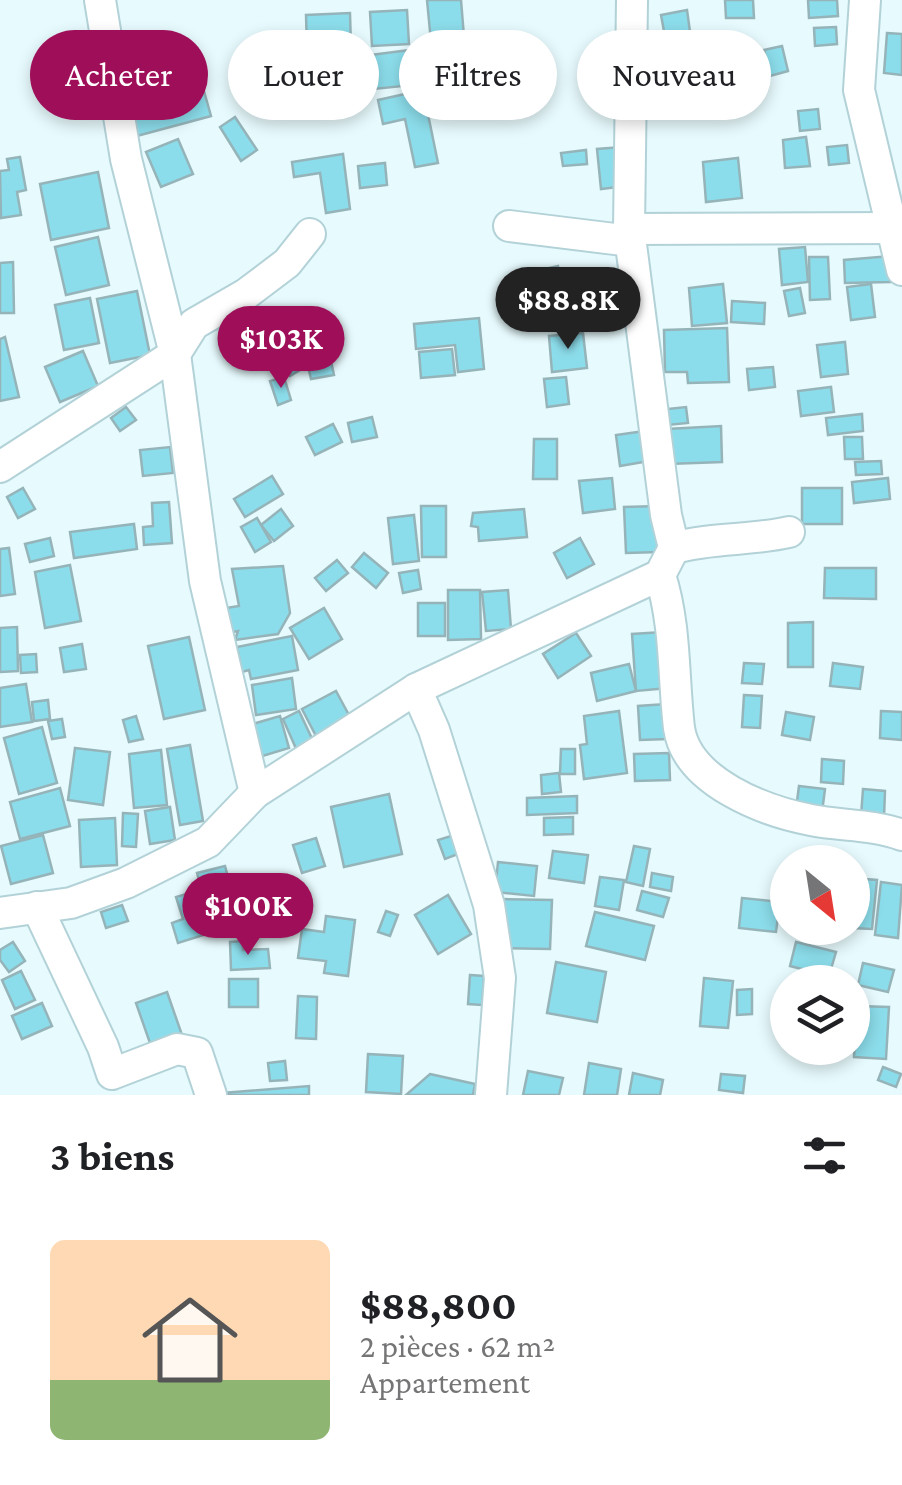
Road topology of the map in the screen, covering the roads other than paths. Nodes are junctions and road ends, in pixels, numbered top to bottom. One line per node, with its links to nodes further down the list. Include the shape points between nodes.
1 (100, 0): 9 (street, via 126,159)
2 (632, 0): 7 (street)
3 (865, 0): 4 (street, via 859,90)
4 (895, 214): 7 (street); 8 (street)
5 (510, 226): 7 (street)
6 (310, 234): 9 (street, via 286,264 194,324)
7 (630, 235): 12 (street)
8 (902, 270)
9 (175, 354): 10 (street); 14 (street, via 204,581)
10 (0, 467)
11 (789, 532): 12 (street, via 702,540)
12 (667, 561): 13 (street); 15 (street, via 680,732 708,776 736,795 808,820)
13 (416, 689): 14 (street); 19 (street, via 492,917 500,978)
14 (255, 793): 16 (street, via 208,842 126,883)
15 (902, 835)
16 (37, 907): 17 (street); 18 (street, via 112,1074 177,1049 197,1053)
17 (0, 913)
18 (211, 1095)
19 (490, 1095)

